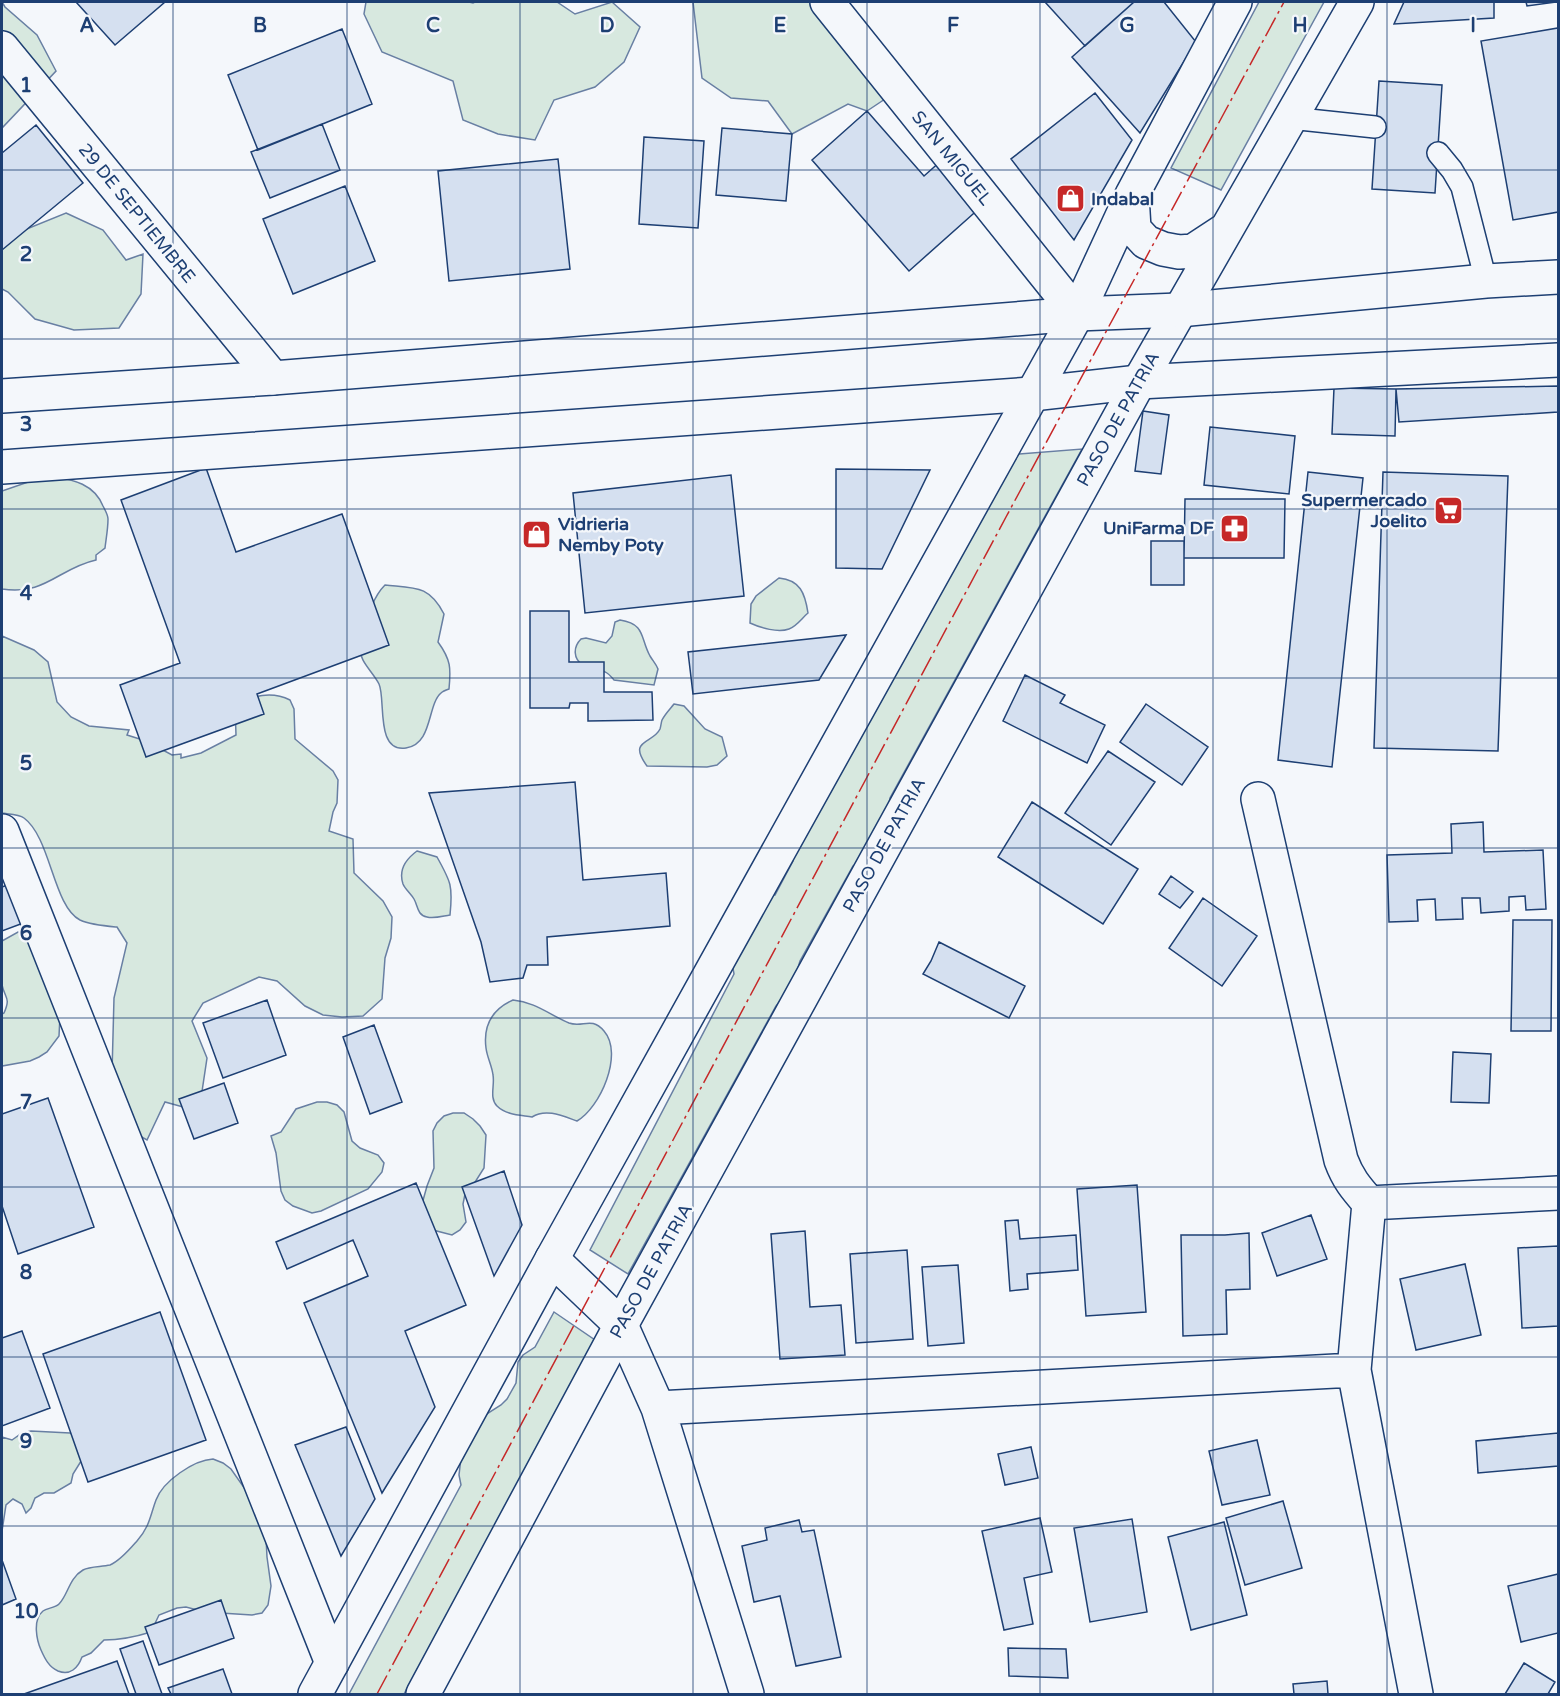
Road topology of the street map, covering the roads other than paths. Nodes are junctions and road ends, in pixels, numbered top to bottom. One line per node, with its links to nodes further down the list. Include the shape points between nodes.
1 (827, 2): 13 (main road, SAN MIGUEL)
2 (1235, 2): 8 (main road)
3 (1357, 2): 5 (main road, PASO DE PATRIA)
4 (2, 48): 15 (main road, 29 DE SEPTIEMBRE)
5 (1290, 118): 6 (lane); 9 (main road, PASO DE PATRIA)
6 (1375, 126)
7 (1438, 153): 11 (lane, via 1462,187)
8 (1132, 195): 9 (main road, via 1134,229 1146,242 1163,249 1193,251); 13 (main road)
9 (1226, 229): 12 (main road, PASO DE PATRIA)
10 (1558, 278): 11 (main road)
11 (1486, 281): 12 (main road)
12 (1179, 310): 13 (main road); 16 (main road, PASO DE PATRIA)
13 (1077, 314): 15 (main road); 17 (main road)
14 (1558, 360): 16 (main road)
15 (273, 378): 18 (main road)
16 (1139, 382): 17 (main road); 25 (main road, PASO DE PATRIA)
17 (1032, 394): 19 (main road); 24 (main road)
18 (2, 396)
19 (2, 467)
20 (1258, 798): 23 (main road, via 1341,1160 1346,1175)
21 (2, 831): 28 (main road)
22 (1558, 1193): 23 (main road)
23 (1369, 1203): 26 (main road)
24 (552, 1259): 25 (main road); 28 (main road)
25 (621, 1325): 27 (main road); 30 (main road, PASO DE PATRIA)
26 (1354, 1370): 27 (main road); 32 (main road)
27 (658, 1408): 31 (main road)
28 (332, 1663): 29 (main road)
29 (315, 1695)
30 (423, 1695)
31 (747, 1695)
32 (1416, 1695)

